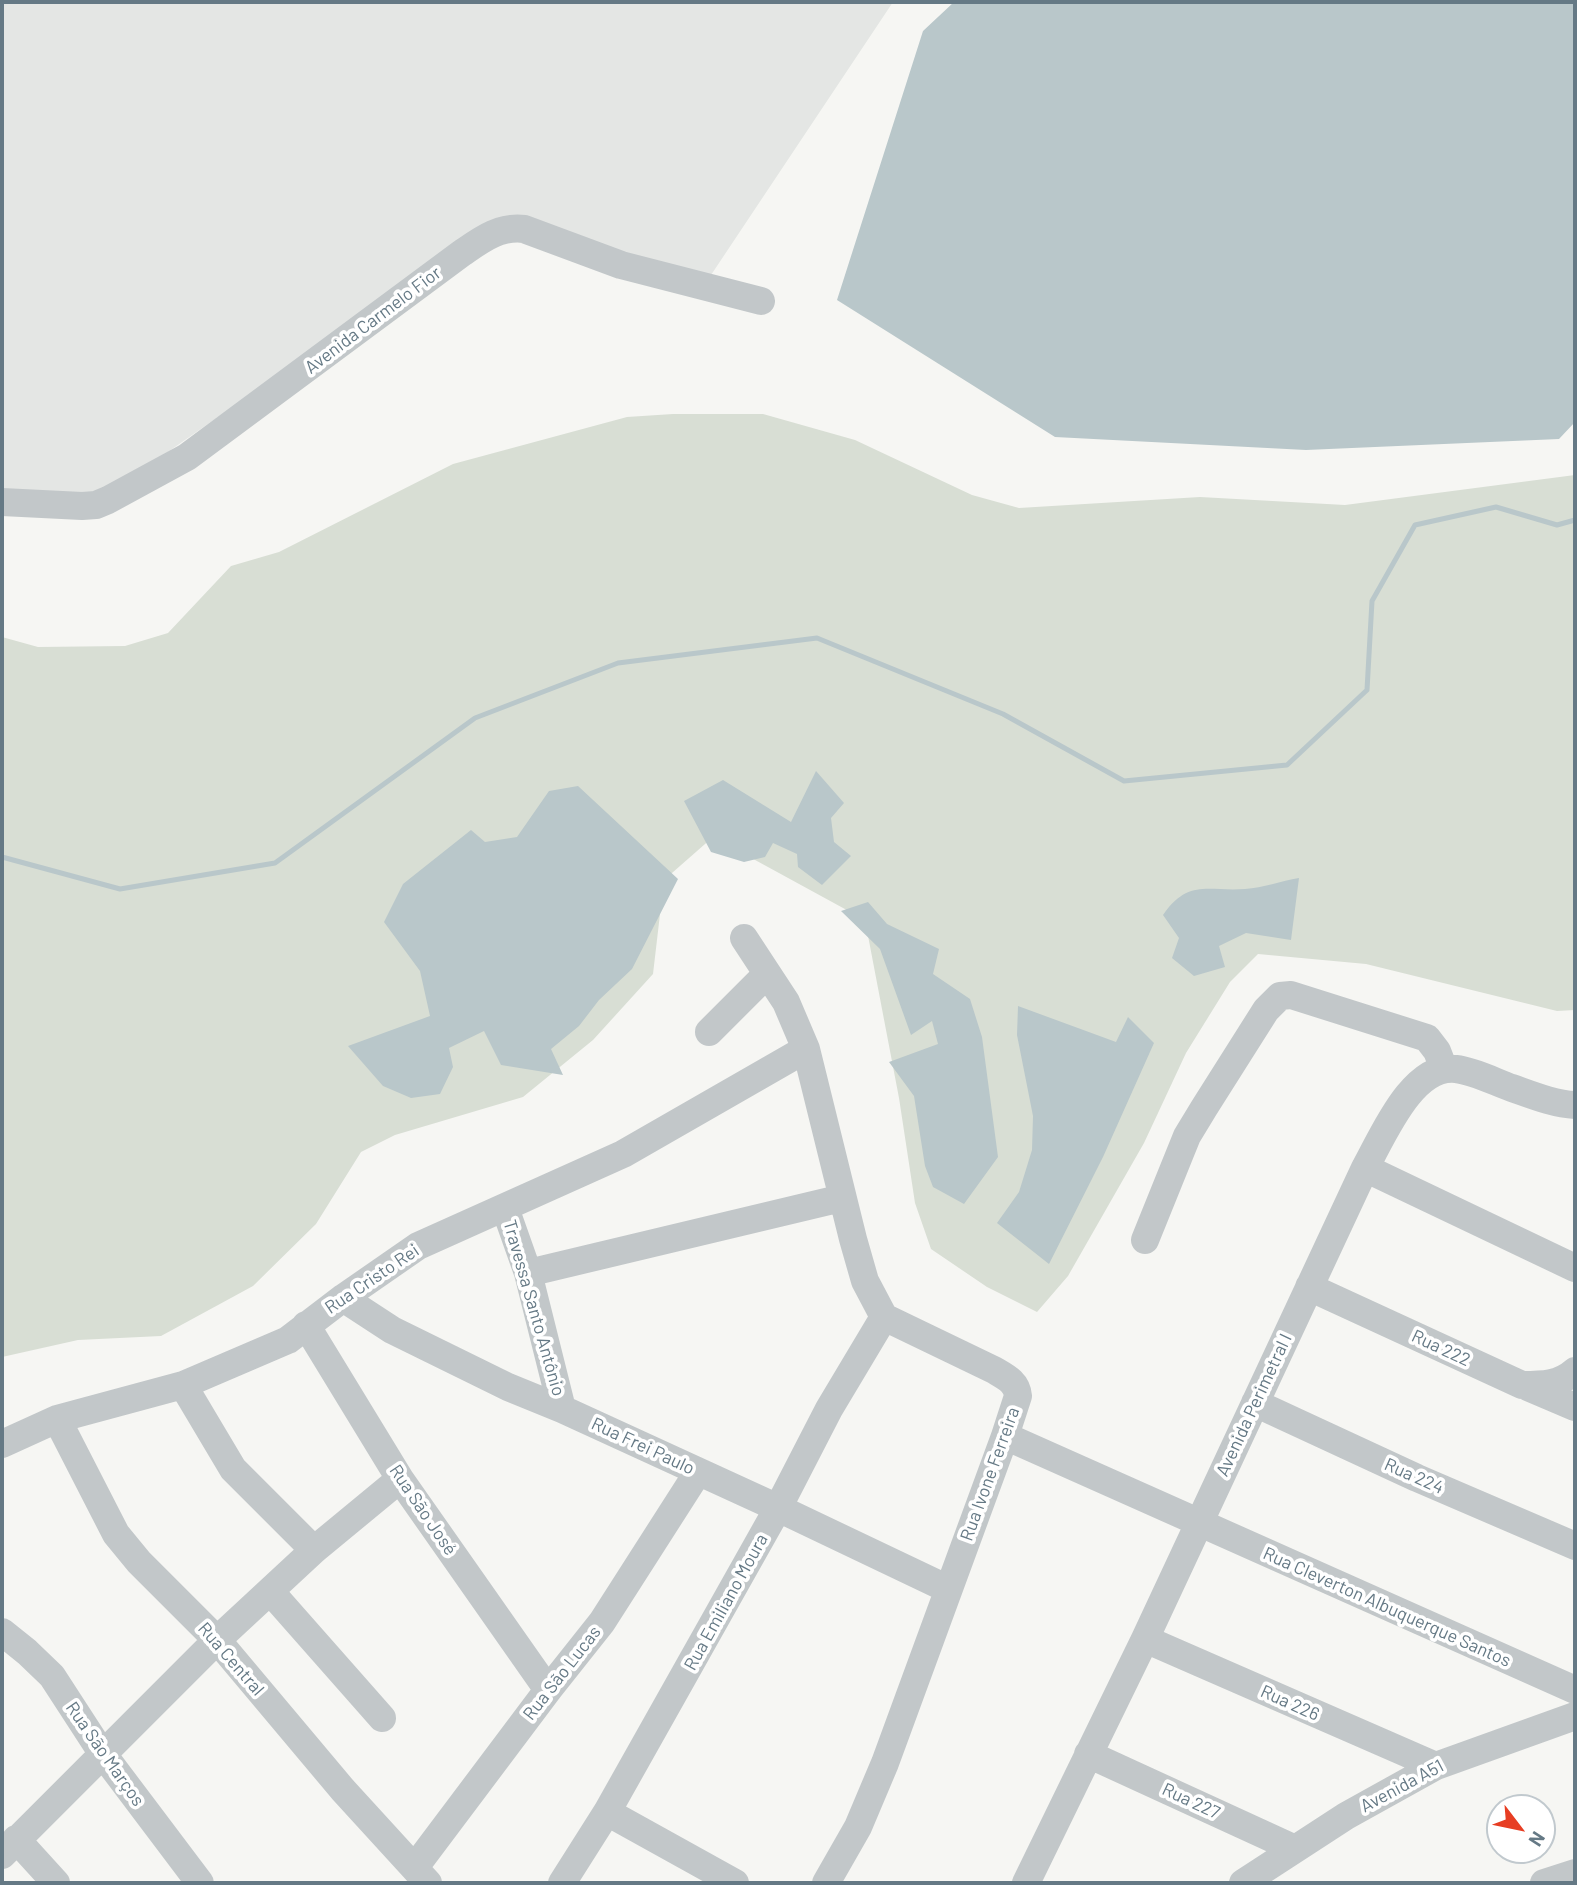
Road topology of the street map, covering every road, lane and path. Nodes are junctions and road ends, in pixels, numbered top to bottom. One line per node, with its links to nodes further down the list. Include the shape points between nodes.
1 (761, 301): 2 (street, Avenida Carmelo Fior, via 621,265 524,229 507,229 462,253 187,457 119,494 96,505)
2 (2, 502)
3 (744, 938): 4 (street)
4 (767, 974): 5 (street); 6 (street, via 786,1002)
5 (709, 1032)
6 (806, 1049): 11 (street); 12 (street, Rua Cristo Rei, via 623,1154)
7 (1454, 1070): 8 (street); 9 (street); 10 (street, Avenida Perimetral I, via 1428,1075 1418,1083); 13 (street, via 1427,1038 1291,995 1280,996 1266,1010 1187,1136)
8 (1575, 1105)
9 (1575, 1124)
10 (1365, 1168): 14 (street); 16 (street, Avenida Perimetral I)
11 (842, 1198): 15 (street); 18 (street, via 865,1281)
12 (505, 1208): 15 (street, Travessa Santo Antônio); 17 (street, Rua Cristo Rei, via 418,1246)
13 (1144, 1240)
14 (1575, 1268)
15 (528, 1273): 25 (street, Travessa Santo Antônio)
16 (1309, 1287): 22 (street, Rua 222); 23 (street, Avenida Perimetral I)
17 (343, 1298): 19 (street, Rua Cristo Rei); 25 (street, Rua Frei Paulo, via 392,1329)
18 (884, 1317): 27 (street, Rua Ivone Ferreira, via 1015,1384 1018,1396); 31 (street, Rua Emiliano Moura)
19 (306, 1325): 21 (street, Rua Cristo Rei, via 288,1340); 30 (street, Rua São José)
20 (1575, 1371): 22 (street, Rua 222, via 1549,1385)
21 (183, 1385): 26 (street, Rua Cristo Rei); 34 (street, via 233,1469)
22 (1522, 1385): 24 (street)
23 (1255, 1403): 32 (street, Avenida Perimetral I); 33 (street, Rua 224, via 1417,1478)
24 (1575, 1407)
25 (562, 1409): 29 (street, Rua Frei Paulo)
26 (57, 1419): 28 (street, Rua Cristo Rei); 39 (street, Rua Central, via 116,1534)
27 (1005, 1436): 32 (street, Rua Cleverton Albuquerque Santos); 35 (street, Rua Ivone Ferreira)
28 (2, 1444)
29 (698, 1472): 31 (street, Rua Frei Paulo); 40 (street, Rua São Lucas, via 602,1622)
30 (400, 1479): 34 (street); 40 (street, Rua São José)
31 (778, 1508): 35 (street, Rua Frei Paulo); 47 (street, Rua Emiliano Moura)
32 (1199, 1523): 38 (street, Avenida Perimetral I); 41 (street, Rua Cleverton Albuquerque Santos)
33 (1573, 1540)
34 (314, 1550): 36 (street)
35 (948, 1589): 56 (street, Rua Ivone Ferreira, via 870,1801)
36 (270, 1591): 39 (street); 43 (street)
37 (2, 1632): 44 (street, Rua São Marços, via 52,1676)
38 (1144, 1639): 45 (street, Avenida Perimetral I); 46 (street, Rua 226)
39 (217, 1640): 44 (street); 51 (street, Rua Central, via 343,1790)
40 (548, 1690): 51 (street, Rua São Lucas)
41 (1575, 1690)
42 (1575, 1716): 46 (street, Avenida A51)
43 (382, 1718)
44 (102, 1753): 48 (street); 53 (street, Rua São Marços)
45 (1088, 1754): 49 (street, Rua 227); 57 (street, Avenida Perimetral I)
46 (1436, 1766): 49 (street, Avenida A51)
47 (607, 1812): 54 (street, Rua Emiliano Moura); 55 (street)
48 (9, 1847): 52 (street)
49 (1293, 1848): 58 (street, Avenida A51)
50 (1575, 1873): 59 (street)
51 (422, 1875)
52 (56, 1883)
53 (200, 1883)
54 (562, 1883)
55 (735, 1883)
56 (826, 1883)
57 (1026, 1883)
58 (1243, 1883)
59 (1544, 1883)

